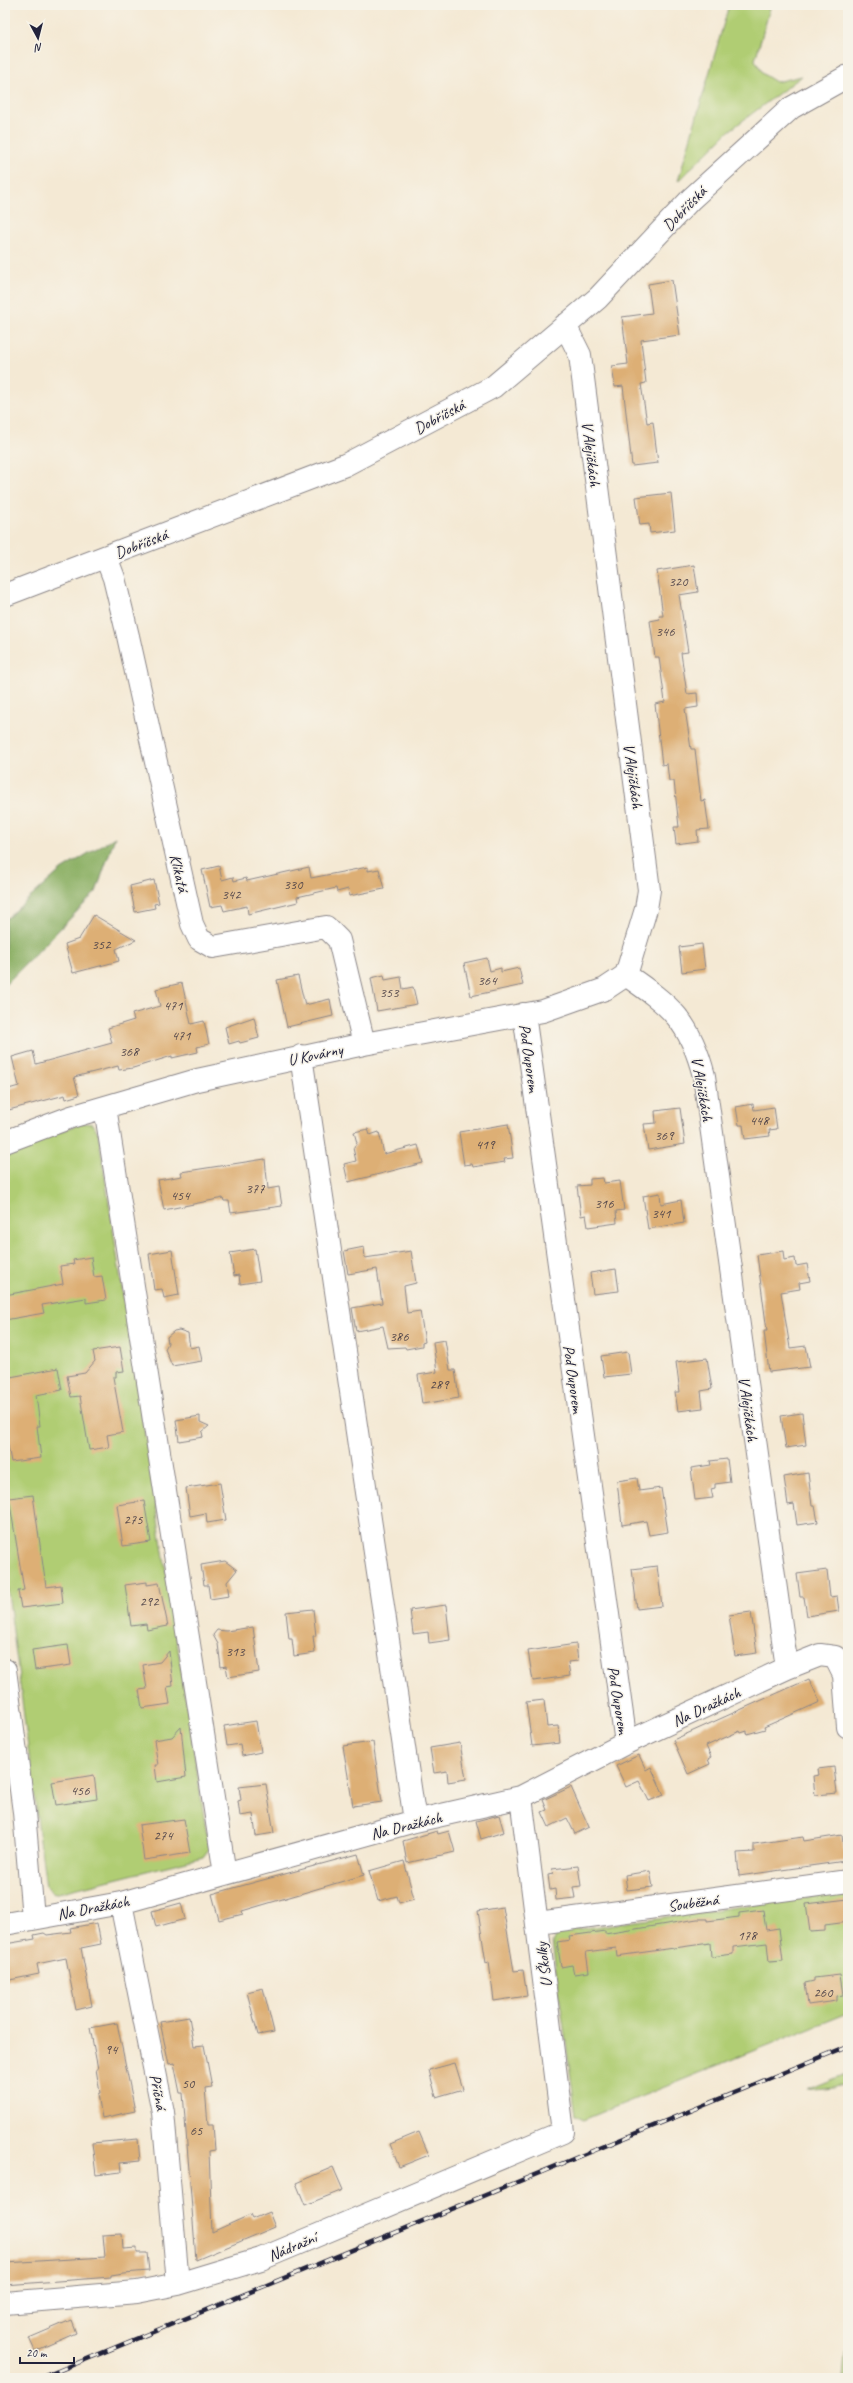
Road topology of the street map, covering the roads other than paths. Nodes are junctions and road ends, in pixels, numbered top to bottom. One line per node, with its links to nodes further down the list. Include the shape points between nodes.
1 (848, 76): 2 (street, Dobříčská, via 790,108 691,199 598,298)
2 (565, 325): 3 (street, Dobříčská, via 493,387 345,465); 5 (street, V Alejíčkách, via 580,354 649,890 646,909)
3 (106, 556): 4 (street, Dobříčská); 7 (street, Klikatá, via 128,636 192,924 199,940 213,947 326,927 339,940)
4 (5, 595)
5 (626, 975): 6 (street, U Kovárny, via 605,989 543,1011); 11 (street, V Alejíčkách, via 664,1002 682,1020 692,1038 704,1076)
6 (524, 1014): 7 (street, U Kovárny); 14 (street, Pod Ouporem)
7 (364, 1044): 8 (street, U Kovárny)
8 (301, 1056): 9 (street, U Kovárny, via 197,1080); 16 (street)
9 (105, 1107): 10 (street, U Kovárny); 17 (street)
10 (5, 1142)
11 (787, 1668): 13 (street, via 820,1655 835,1657 844,1675); 14 (street, Na Dražkách)
12 (5, 1670): 20 (street, via 24,1812)
13 (848, 1727)
14 (626, 1743): 15 (street, Na Dražkách)
15 (521, 1797): 16 (street, Na Dražkách); 21 (street, U Školky)
16 (415, 1822): 17 (street, Na Dražkách)
17 (225, 1874): 19 (street, Na Dražkách)
18 (848, 1881): 21 (street, Souběžná)
19 (121, 1903): 20 (street, Na Dražkách); 24 (street, Příčná, via 163,2112)
20 (33, 1918): 22 (street, Na Dražkách)
21 (538, 1923): 23 (street, U Školky)
22 (5, 1924)
23 (563, 2132): 24 (street, Nádražní, via 260,2259)
24 (178, 2284): 25 (street, Nádražní, via 137,2292)
25 (5, 2303)

